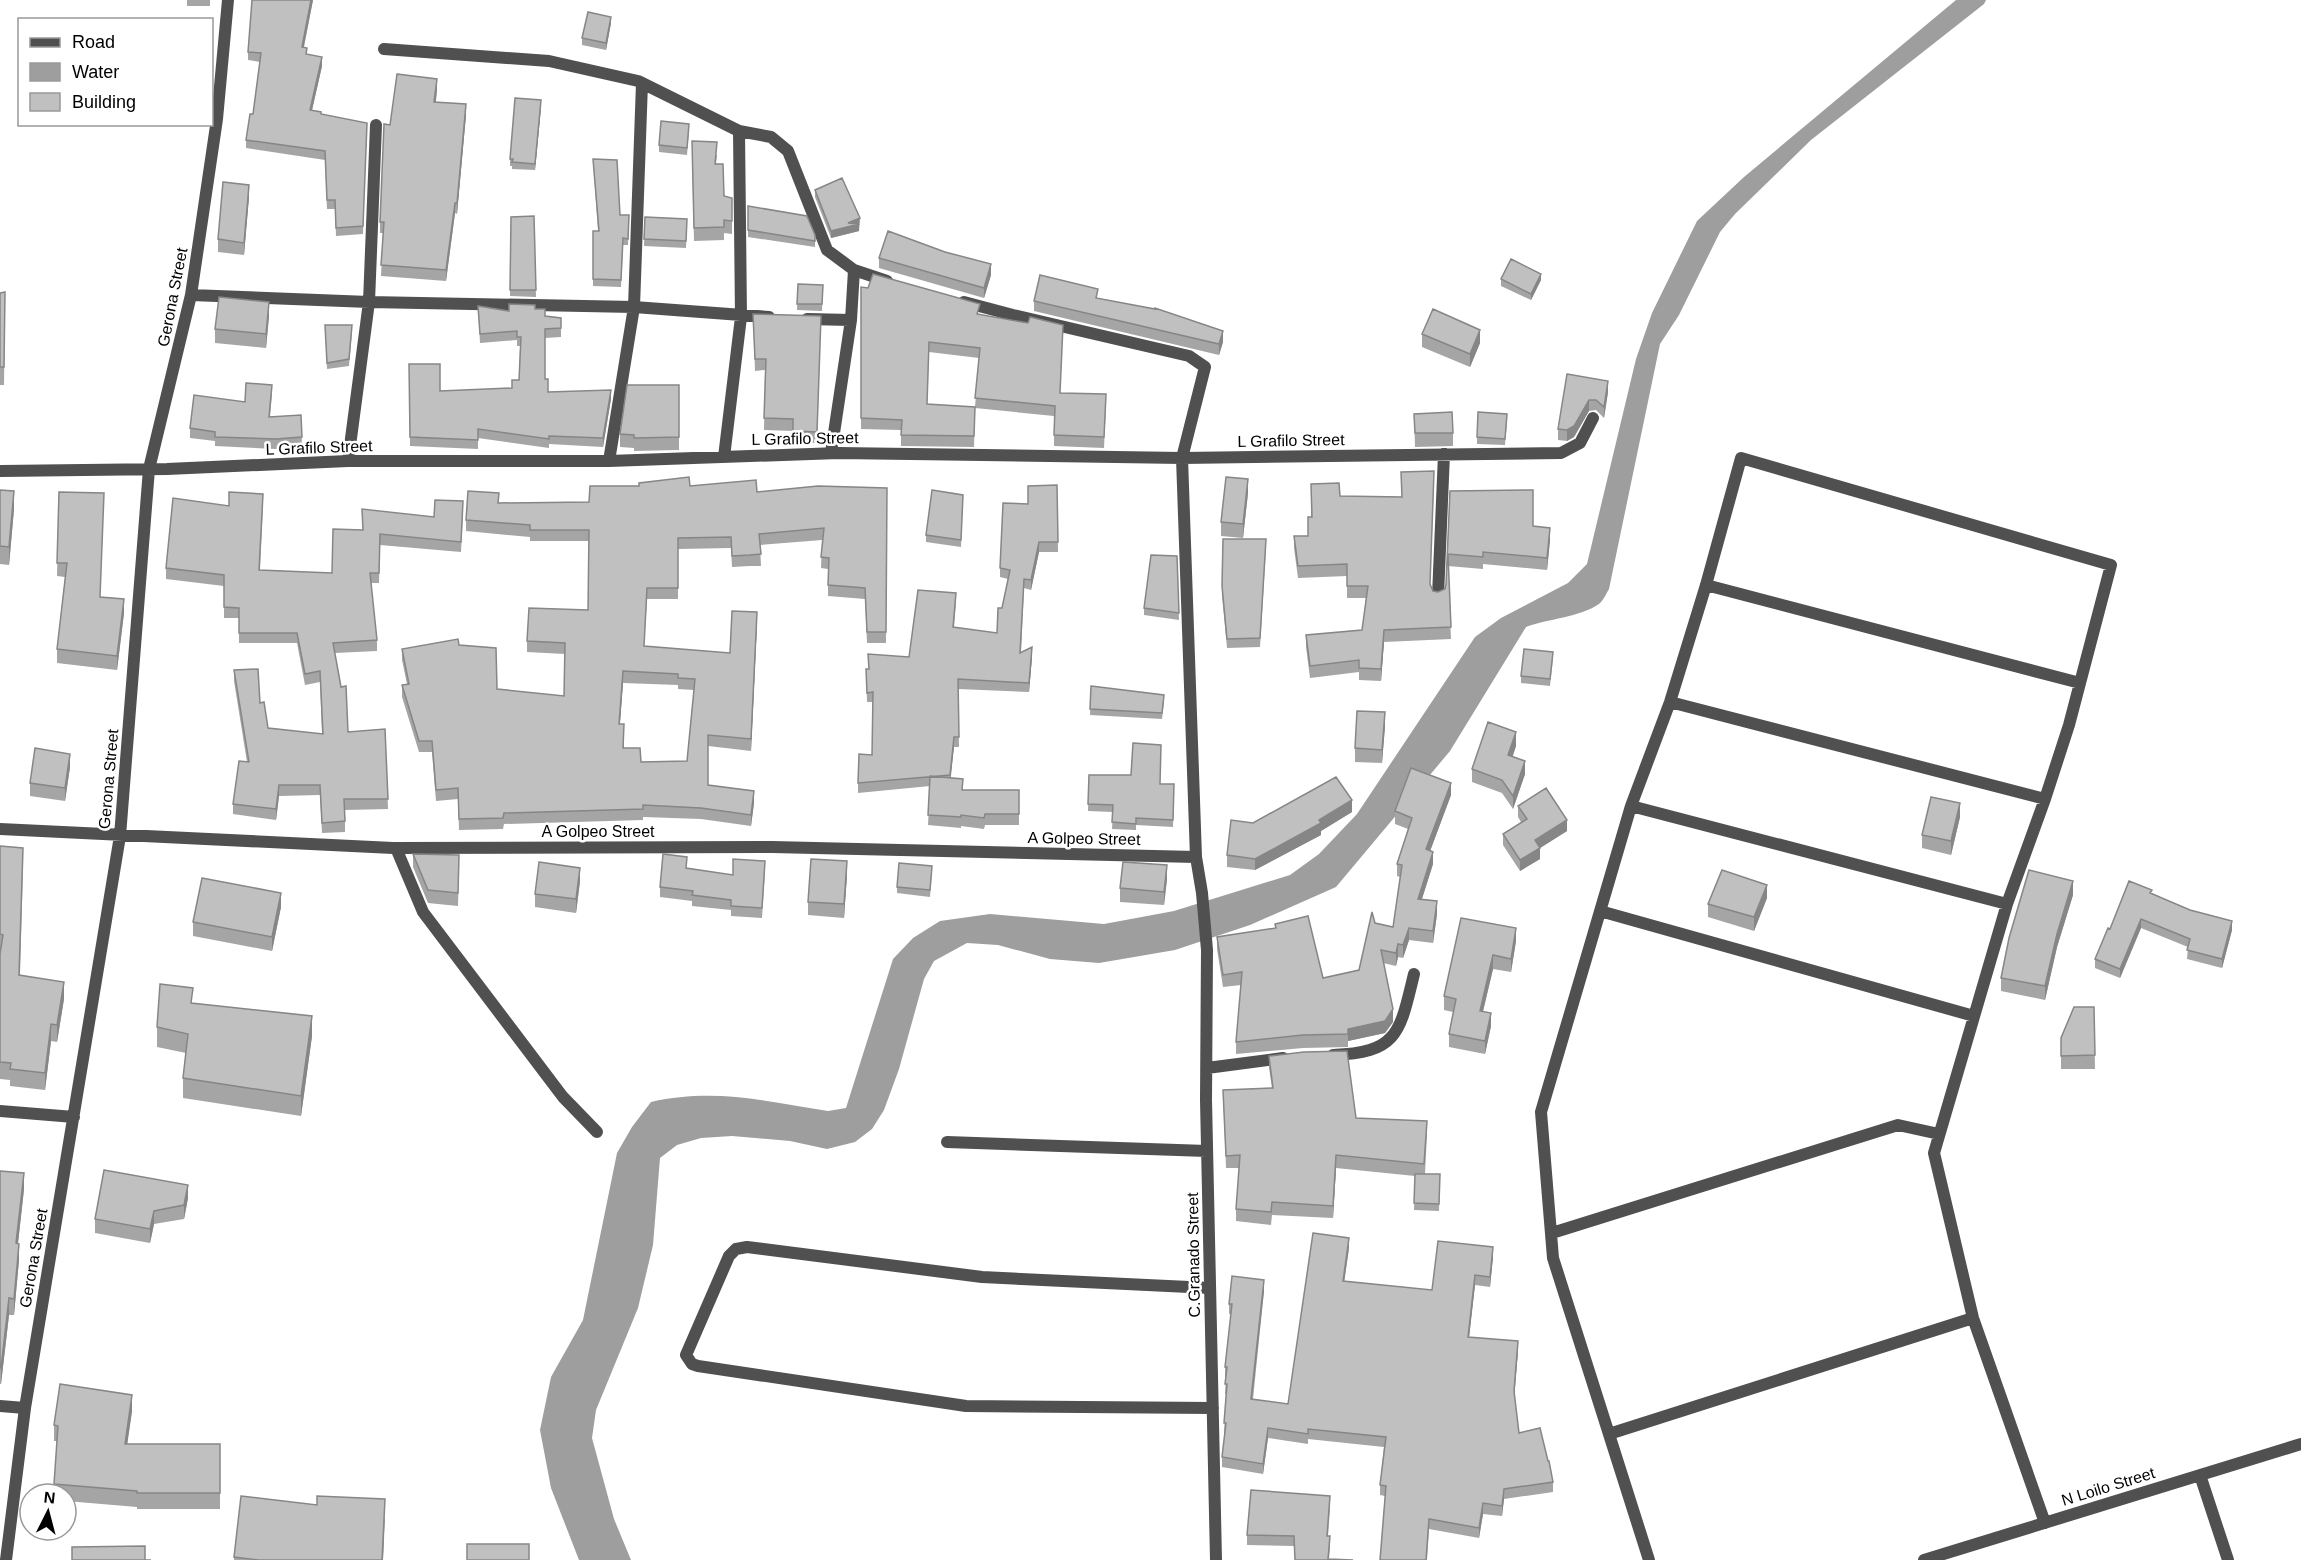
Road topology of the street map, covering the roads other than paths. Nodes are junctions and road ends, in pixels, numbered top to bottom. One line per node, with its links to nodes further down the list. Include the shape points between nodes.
1 (228, 0): 8 (street, Gerona Street, via 217,118)
2 (384, 49): 3 (street, via 549,61)
3 (642, 83): 5 (street); 11 (street)
4 (376, 125): 10 (street)
5 (739, 131): 6 (street, via 771,137 788,152 827,250); 12 (street)
6 (854, 270): 7 (street); 13 (street)
7 (902, 285)
8 (191, 295): 10 (street); 21 (street, Gerona Street)
9 (946, 297): 18 (street, C.Granado Street, via 1188,356 1205,367)
10 (369, 302): 11 (street); 19 (street)
11 (634, 307): 12 (street); 20 (street)
12 (741, 317): 13 (street); 17 (street)
13 (851, 320): 15 (street)
14 (1593, 418): 16 (street, L Grafilo Street, via 1581,442 1561,453)
15 (831, 453): 17 (street, L Grafilo Street); 18 (street, L Grafilo Street)
16 (1444, 454): 18 (street, L Grafilo Street); 24 (street)
17 (724, 457): 20 (street, L Grafilo Street)
18 (1182, 458): 32 (street, C.Granado Street)
19 (348, 461): 20 (street, L Grafilo Street); 21 (street, L Grafilo Street)
20 (609, 461)
21 (149, 469): 22 (street, L Grafilo Street); 30 (street, Gerona Street)
22 (0, 471)
23 (1706, 585): 25 (street); 25 (street, via 1741,458 2111,565); 26 (street)
24 (1438, 596)
25 (2080, 683): 27 (street)
26 (1670, 702): 27 (street); 28 (street)
27 (2045, 799): 33 (street)
28 (1630, 806): 33 (street); 34 (street)
29 (0, 829): 30 (street, A Golpeo Street)
30 (120, 836): 31 (street, A Golpeo Street); 41 (street, Gerona Street)
31 (396, 848): 32 (street, A Golpeo Street, via 772,847); 42 (street, via 423,912 563,1097)
32 (1196, 857): 39 (street, C.Granado Street, via 1207,950)
33 (2007, 904): 36 (street)
34 (1600, 911): 36 (street); 46 (street, via 1541,1112)
35 (1414, 974): 37 (street, via 1399,1030 1389,1042 1349,1054)
36 (1974, 1016): 43 (street)
37 (1315, 1056)
38 (1293, 1057): 39 (street)
39 (1207, 1068): 45 (street, C.Granado Street)
40 (0, 1111): 41 (street)
41 (74, 1117): 50 (street, Gerona Street)
42 (597, 1132)
43 (1939, 1134): 46 (street, via 1898,1125); 48 (street, via 1934,1152)
44 (947, 1142): 45 (street)
45 (1207, 1151): 47 (street, C.Granado Street)
46 (1552, 1233): 52 (street, via 1553,1258)
47 (1210, 1288): 51 (street, C.Granado Street); 51 (street, via 982,1277 747,1247 736,1249 729,1256 686,1355 698,1366 966,1406)
48 (1973, 1318): 52 (street); 55 (street)
49 (0, 1406): 50 (street)
50 (25, 1408): 56 (street, Gerona Street)
51 (1213, 1408): 57 (street, C.Granado Street)
52 (1609, 1434): 58 (street)
53 (2301, 1444): 54 (street, N Loilo Street)
54 (2200, 1475): 55 (street, N Loilo Street); 60 (street)
55 (2045, 1523): 59 (street, N Loilo Street)
56 (6, 1560)
57 (1216, 1560)
58 (1649, 1560)
59 (1924, 1560)
60 (2228, 1560)

